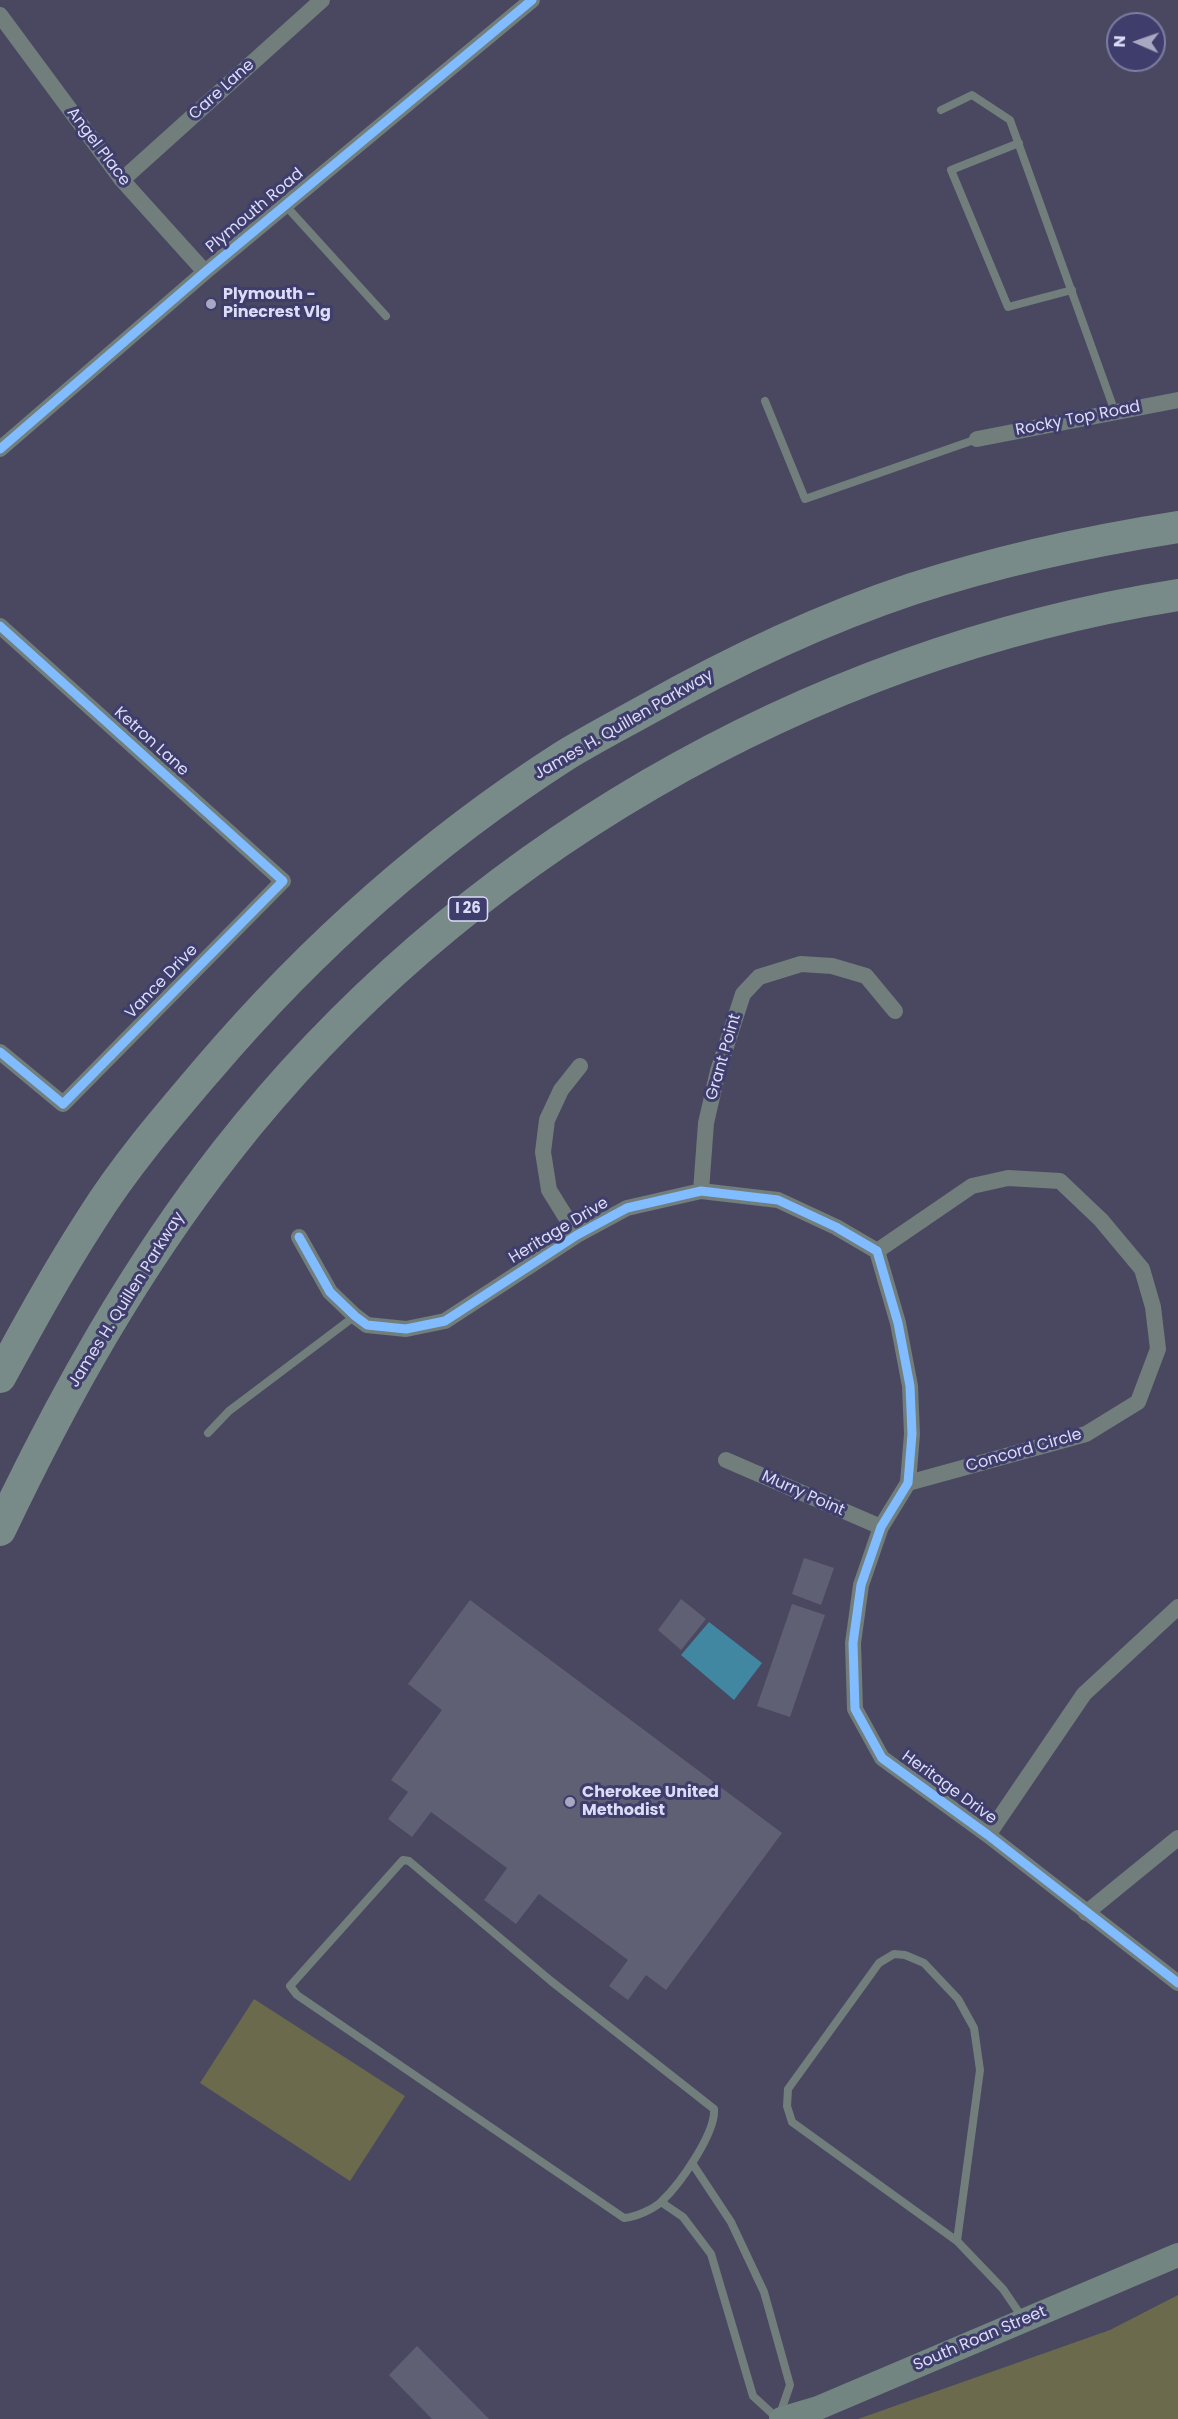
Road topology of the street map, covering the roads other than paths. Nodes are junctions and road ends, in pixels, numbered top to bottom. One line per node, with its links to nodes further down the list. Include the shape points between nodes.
1 (322, 0): 6 (street, Care Lane)
2 (532, 0): 7 (street, Plymouth Road)
3 (1, 17): 6 (street, Angel Place)
4 (941, 110): 5 (lane, via 972,95 1010,120)
5 (1019, 143): 9 (lane); 9 (lane, via 951,170 1008,307)
6 (122, 180): 8 (street, Angel Place)
7 (285, 205): 8 (street, Plymouth Road); 10 (lane)
8 (206, 272): 15 (street, Plymouth Road)
9 (1072, 290): 13 (lane)
10 (386, 316)
11 (1178, 400): 13 (street, Rocky Top Road)
12 (765, 401): 14 (lane, via 805,499)
13 (1115, 412): 14 (street, Rocky Top Road)
14 (977, 439)
15 (0, 449)
16 (1178, 526): 28 (highway, James H. Quillen Parkway, via 1016,560 912,589 785,638 686,687 566,755 474,818 374,898 306,962 175,1108 92,1217)
17 (1178, 595): 33 (highway, James H. Quillen Parkway / I 26, via 1014,631 907,665 808,704 664,775 559,840 463,913 373,990 298,1067 226,1151 160,1242 95,1346)
18 (0, 626): 19 (street, Ketron Lane)
19 (283, 881): 21 (street, Vance Drive, via 63,1104)
20 (895, 1011): 23 (street, Grant Point, via 866,976 832,966 801,964 759,977 742,994 718,1071 706,1123)
21 (0, 1052)
22 (580, 1065): 24 (street, via 561,1090 547,1120 543,1152 549,1190)
23 (701, 1191): 24 (street, Heritage Drive, via 627,1208); 26 (street, Heritage Drive, via 777,1200)
24 (577, 1235): 27 (street, Heritage Drive, via 445,1321 406,1329 367,1325)
25 (299, 1237): 27 (street, Heritage Drive, via 330,1292)
26 (877, 1251): 31 (street, Heritage Drive, via 898,1323 910,1386); 31 (street, Concord Circle, via 972,1186 1008,1178 1060,1181 1101,1220 1142,1269 1153,1307 1158,1349 1138,1402 1086,1434)
27 (355, 1316): 29 (lane, via 229,1411)
28 (0, 1377)
29 (208, 1433)
30 (726, 1460): 32 (street, Murry Point)
31 (908, 1483): 32 (street, Heritage Drive)
32 (881, 1527): 35 (street, Heritage Drive, via 861,1585 854,1643 855,1709 882,1758)
33 (0, 1530)
34 (1178, 1607): 35 (street, via 1084,1694)
35 (988, 1834): 37 (street, Heritage Drive)
36 (1178, 1838): 37 (street)
37 (1086, 1913): 38 (street, Heritage Drive)
38 (1178, 1983)
39 (692, 2163): 40 (lane); 40 (lane, via 715,2120 714,2109 551,1981 409,1861 403,1860 290,1986 297,1995 624,2218 632,2218); 44 (lane, via 731,2222 764,2292 790,2385)
40 (661, 2202): 44 (lane, via 683,2217 711,2254 753,2396)
41 (957, 2241): 41 (lane, via 792,2122 787,2106 788,2089 879,1963 894,1954 905,1954 924,1964 958,1999 974,2028 980,2070); 43 (lane, via 1003,2289)
42 (1178, 2255): 43 (main road, South Roan Street)
43 (1024, 2320): 44 (main road, South Roan Street, via 818,2408)
44 (779, 2419)

